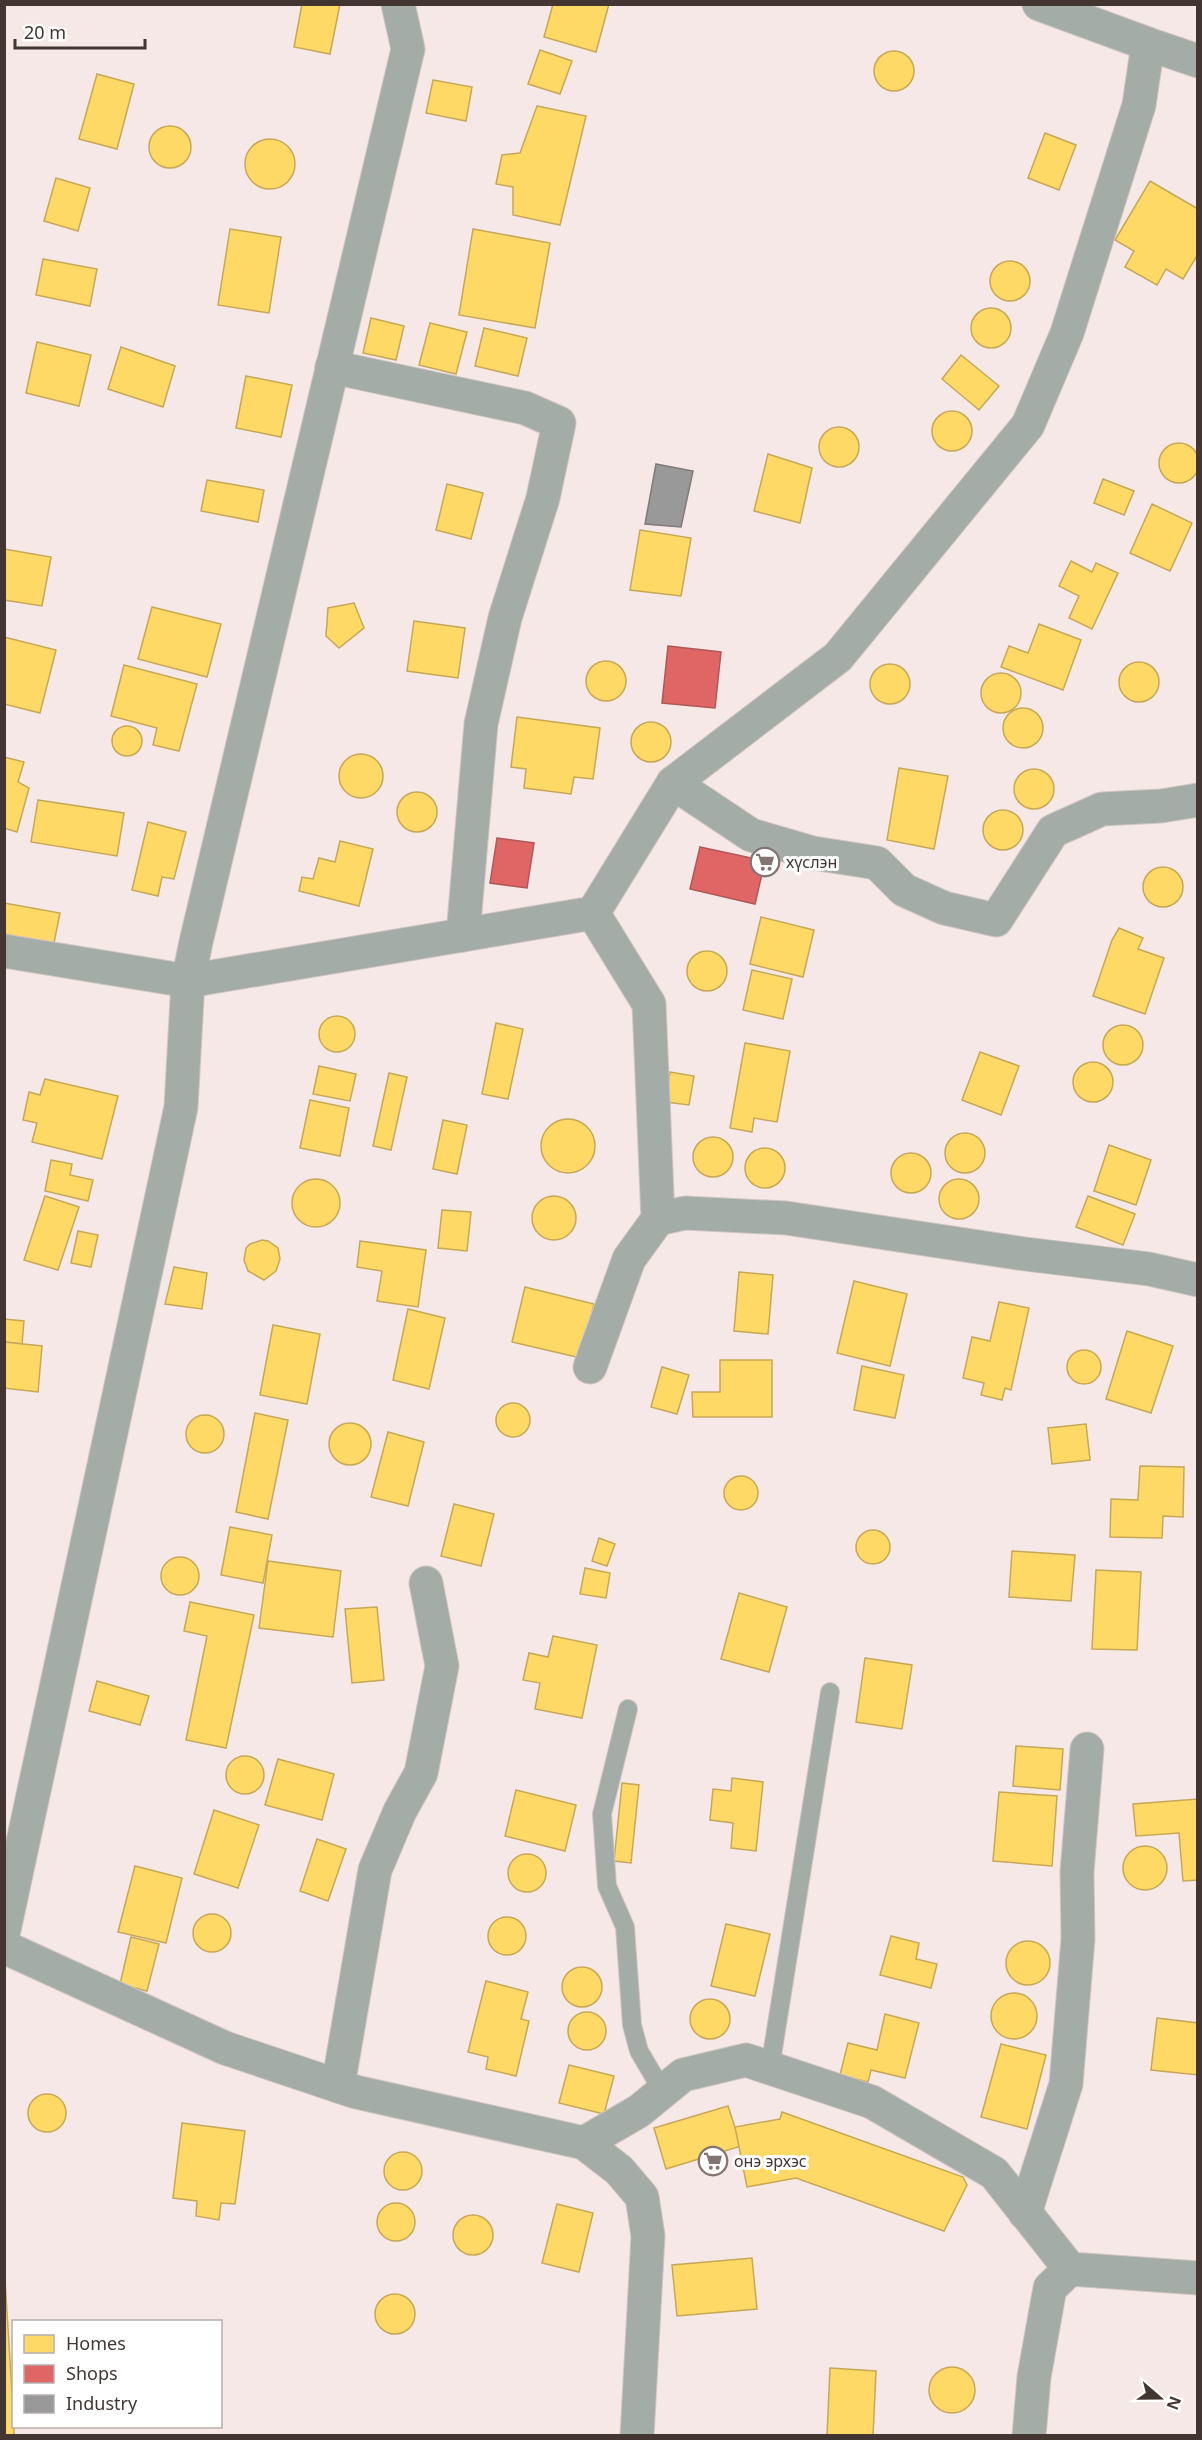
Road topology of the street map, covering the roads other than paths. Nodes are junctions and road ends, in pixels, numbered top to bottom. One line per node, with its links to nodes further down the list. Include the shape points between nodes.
1 (398, 4): 5 (street, via 408,49)
2 (1038, 4): 3 (street)
3 (1148, 44): 4 (street); 6 (street, via 1139,105 1067,333 1028,425 838,657)
4 (1197, 61)
5 (332, 367): 9 (street, via 525,408 559,423 543,498 505,618 481,724); 11 (street)
6 (673, 783): 7 (street, via 751,835 813,853 877,863 904,890 944,908 996,920 1053,831 1102,808); 8 (street)
7 (1197, 800)
8 (593, 913): 9 (street); 12 (street, via 649,1004)
9 (463, 935): 11 (street)
10 (4, 951): 11 (street)
11 (188, 981): 19 (street, via 181,1107)
12 (658, 1220): 13 (street, via 686,1213 786,1218 1149,1269); 14 (street, via 629,1259)
13 (1197, 1280)
14 (590, 1367)
15 (426, 1583): 22 (street, via 442,1666 421,1773 375,1870)
16 (831, 1692): 21 (lane)
17 (628, 1709): 23 (lane, via 602,1814 607,1886 625,1927 632,2025 639,2051)
18 (1087, 1749): 25 (street, via 1066,2084)
19 (4, 1930)
20 (4, 1947): 22 (street, via 225,2048)
21 (770, 2068): 23 (street, via 746,2060 684,2075); 25 (street, via 872,2102 994,2173)
22 (338, 2086): 24 (street)
23 (663, 2092): 24 (street)
24 (584, 2143): 28 (street, via 619,2170 642,2197 648,2236)
25 (1025, 2213): 26 (street)
26 (1070, 2269): 27 (street); 29 (street, via 1050,2288 1034,2377)
27 (1197, 2278)
28 (637, 2436)
29 (1029, 2436)

